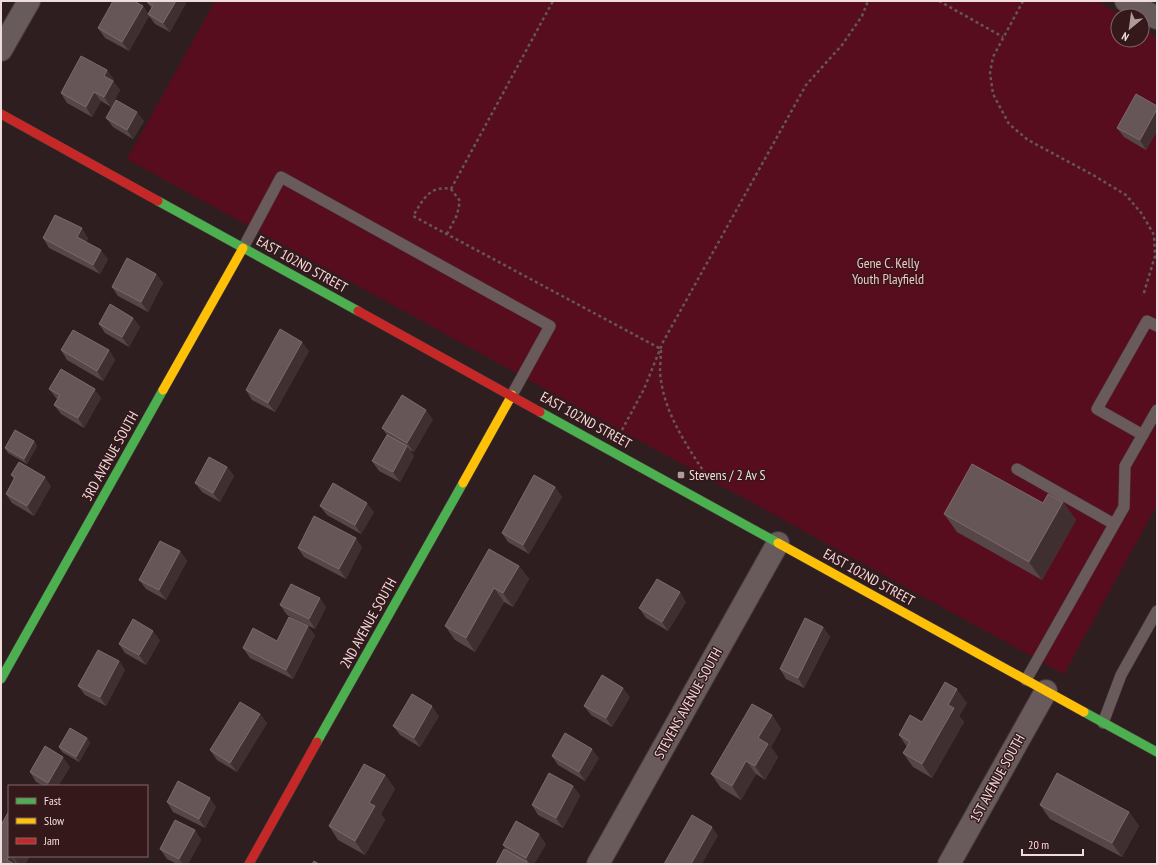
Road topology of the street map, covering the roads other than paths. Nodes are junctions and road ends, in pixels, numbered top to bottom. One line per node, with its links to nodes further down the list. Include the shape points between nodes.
1 (29, 1): 4 (street)
2 (1126, 1): 3 (street)
3 (1157, 18)
4 (1, 50)
5 (1, 114): 6 (street, EAST 102ND STREET)
6 (243, 248): 8 (street, EAST 102ND STREET); 8 (lane, via 281,177 550,326); 15 (street, 3RD AVENUE SOUTH)
7 (1157, 326): 10 (lane, via 1147,321 1097,409)
8 (512, 395): 13 (street, EAST 102ND STREET); 20 (street, 2ND AVENUE SOUTH)
9 (1157, 410): 10 (lane)
10 (1143, 435): 12 (lane, via 1125,466 1124,507)
11 (1017, 469): 12 (lane)
12 (1114, 524): 16 (lane)
13 (778, 543): 16 (street, EAST 102ND STREET); 21 (street, STEVENS AVENUE SOUTH)
14 (1157, 611): 18 (lane, via 1121,675)
15 (1, 679)
16 (1026, 680): 17 (street, EAST 102ND STREET)
17 (1046, 691): 18 (street, EAST 102ND STREET); 22 (street, 1ST AVENUE SOUTH)
18 (1103, 723): 19 (street, EAST 102ND STREET)
19 (1157, 752)
20 (249, 864)
21 (598, 864)
22 (949, 864)

